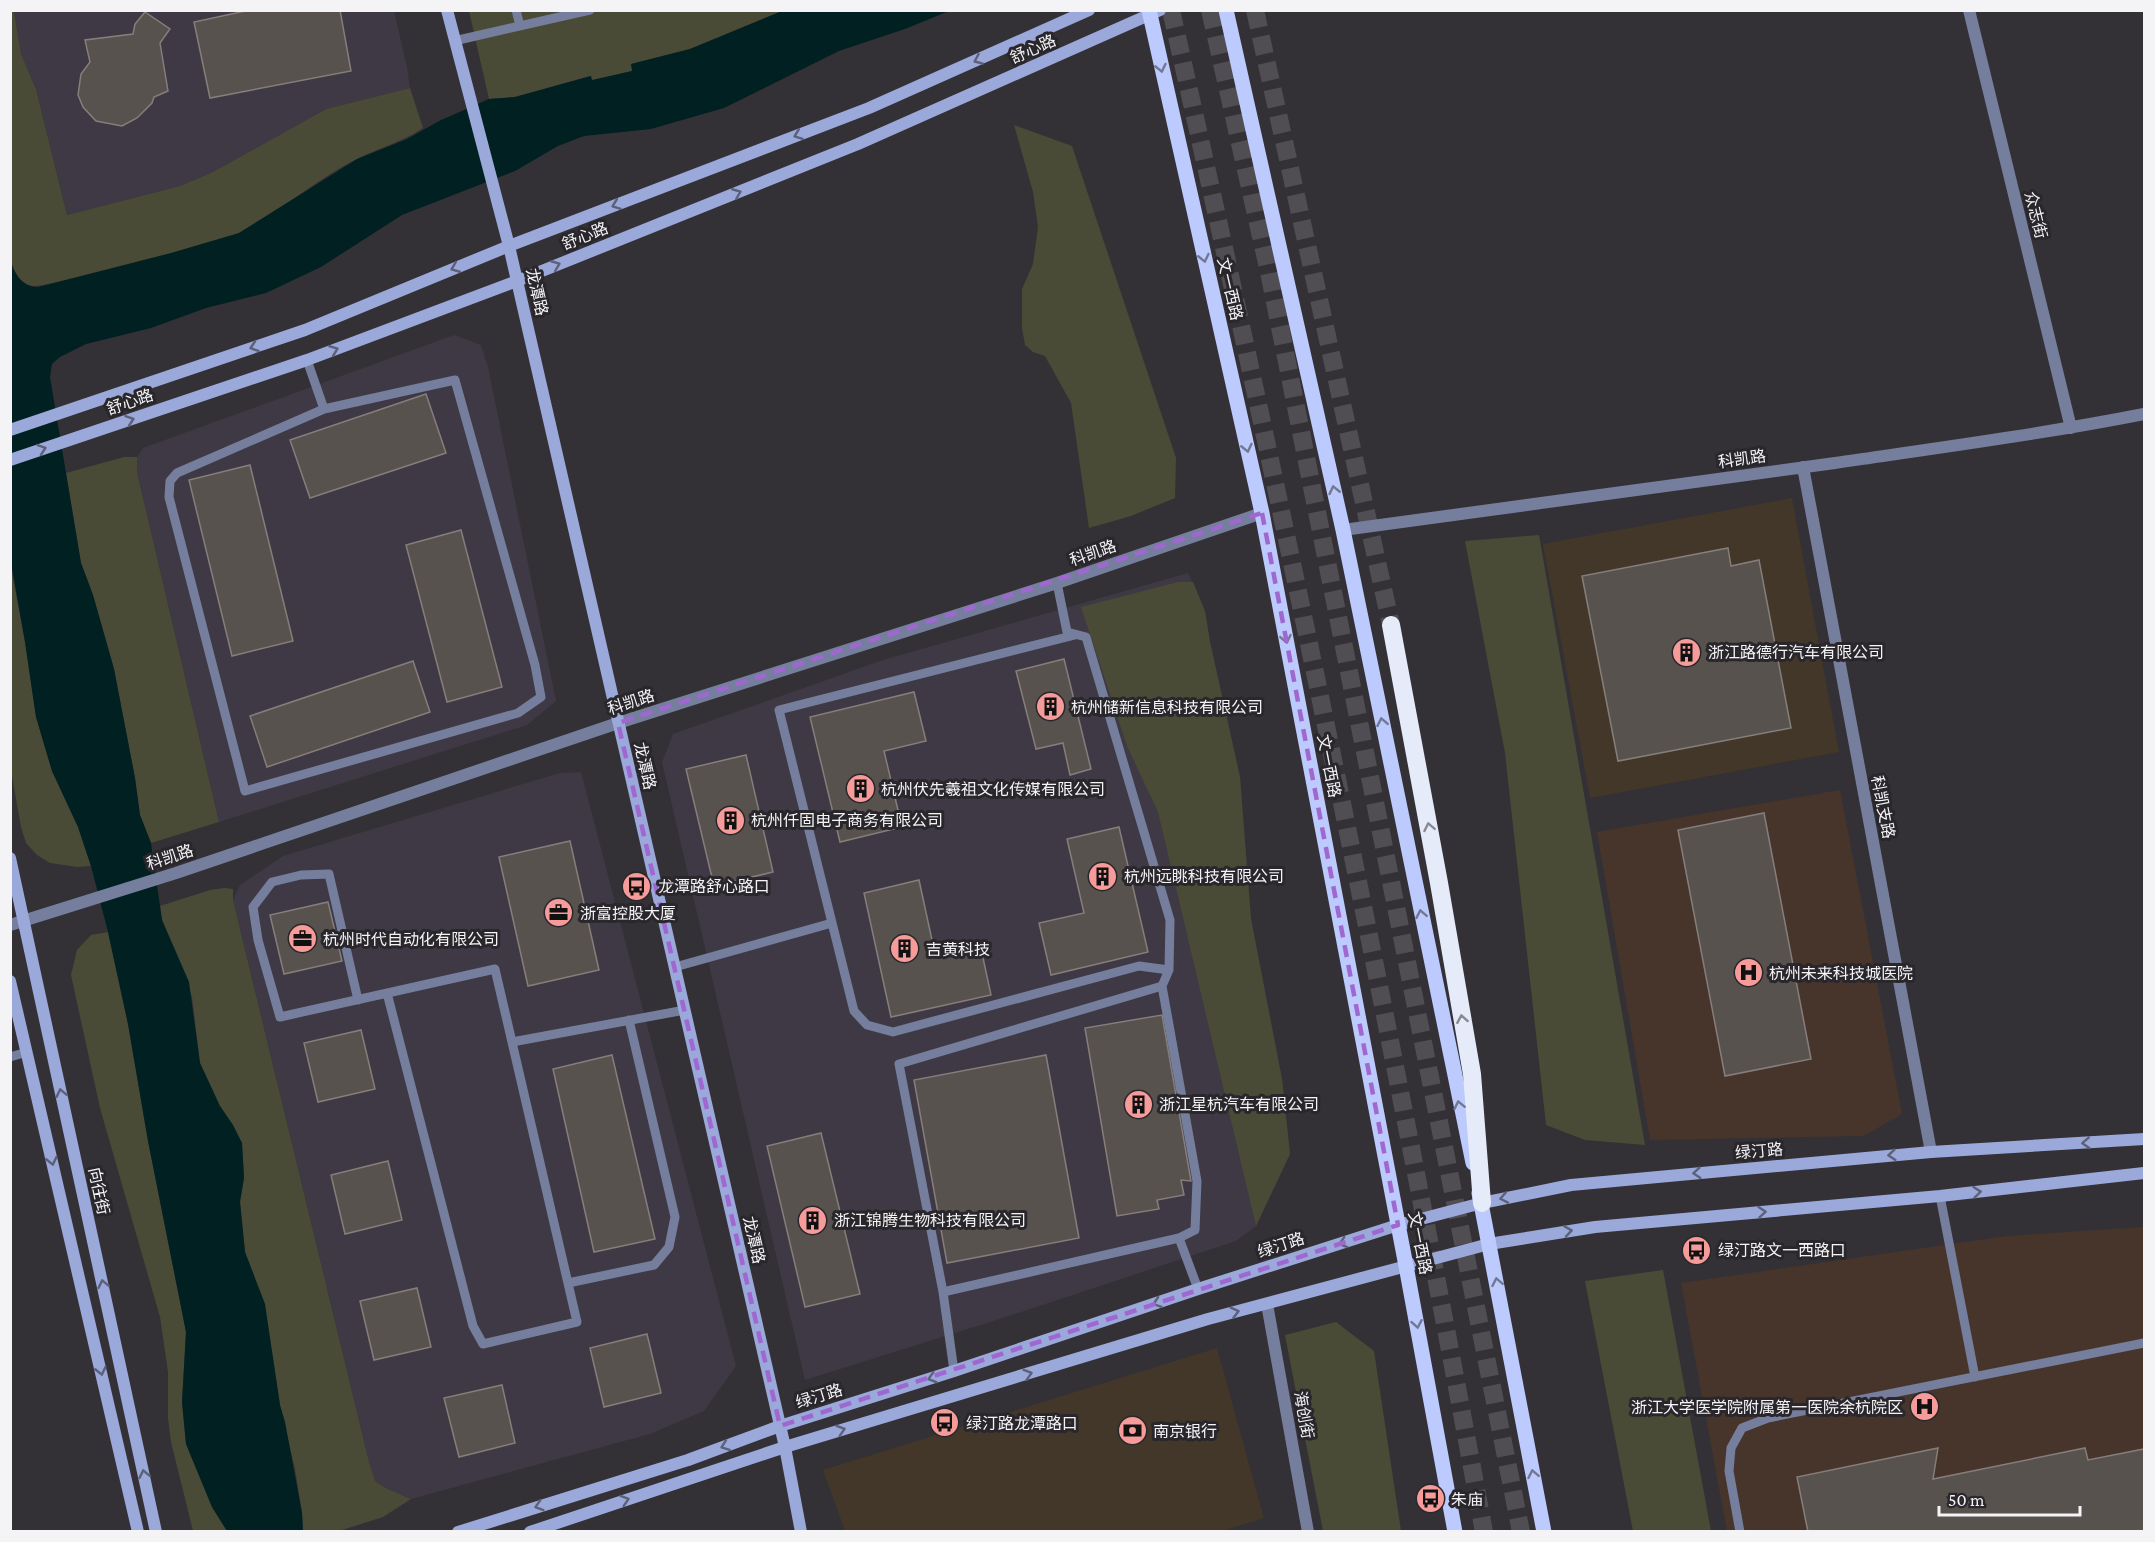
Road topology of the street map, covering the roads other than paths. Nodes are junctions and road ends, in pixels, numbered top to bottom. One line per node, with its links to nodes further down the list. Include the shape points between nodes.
1 (447, 10): 9 (street, 龙潭路)
2 (516, 10): 8 (lane)
3 (590, 10): 8 (lane)
4 (1089, 10): 10 (street, 舒心路, one-way to 10, via 869,108)
5 (1226, 10): 20 (main road, one-way to 5)
6 (1968, 10): 15 (street, 众志街)
7 (1153, 12): 11 (street, 舒心路, one-way to 7, via 858,144); 19 (main road, 文一西路, one-way to 19)
8 (520, 26): 9 (lane)
9 (454, 41): 10 (street, 龙潭路)
10 (509, 246): 11 (street, 龙潭路); 16 (street, 舒心路, one-way to 16, via 305,330)
11 (517, 281): 12 (street, 舒心路, one-way to 11); 24 (street, 龙潭路)
12 (307, 360): 13 (lane); 17 (street, 舒心路, one-way to 12)
13 (324, 409): 13 (lane, via 177,473 170,482 169,497 245,791 518,712 541,697 455,380)
14 (2145, 414): 15 (street, 科凯路)
15 (2072, 428): 18 (street, 科凯路)
16 (10, 430)
17 (10, 460)
18 (1803, 467): 20 (street, 科凯路); 41 (street, 科凯支路)
19 (1262, 513): 21 (street, 科凯路); 45 (main road, 文一西路, one-way to 45)
20 (1343, 530): 44 (main road, one-way to 20, via 1458,1102)
21 (1057, 583): 23 (lane, via 1067,632); 24 (street, 科凯路)
22 (1391, 625): 44 (highway, one-way to 22, via 1472,1074)
23 (1075, 635): 27 (lane, via 779,710); 30 (lane, via 1086,637 1170,920)
24 (618, 723): 26 (street, 科凯路); 29 (street, 龙潭路)
25 (10, 858): 26 (street, 向往街)
26 (24, 921): 28 (street, 科凯路); 59 (street, 向往街, one-way to 26)
27 (832, 923): 29 (lane); 30 (lane, via 854,1011 867,1025 893,1032 1139,966)
28 (10, 925)
29 (675, 967): 35 (street, 龙潭路)
30 (1169, 970): 32 (lane)
31 (10, 981): 38 (street)
32 (1162, 986): 46 (lane, via 1197,1181 1195,1230); 51 (lane, via 899,1064)
33 (387, 993): 34 (lane); 37 (lane, via 495,969); 49 (lane, via 473,1326 483,1344 577,1322)
34 (358, 1000): 34 (lane, via 280,1017 253,906 272,882 329,874)
35 (685, 1010): 36 (lane); 56 (street, 龙潭路)
36 (629, 1020): 37 (lane); 49 (lane, via 675,1217 669,1247 654,1265)
37 (512, 1042): 49 (lane)
38 (27, 1052): 39 (lane); 58 (street, one-way to 58)
39 (10, 1057)
40 (2145, 1139): 41 (street, 绿汀路, one-way to 41)
41 (1930, 1152): 44 (street, 绿汀路, one-way to 44, via 1571,1185)
42 (2145, 1173): 43 (street, one-way to 42)
43 (1940, 1196): 47 (street, one-way to 43, via 1595,1227); 55 (lane)
44 (1482, 1203): 45 (street, 绿汀路); 47 (main road)
45 (1398, 1226): 48 (main road, 文一西路); 50 (street, 绿汀路, one-way to 50)
46 (1179, 1238): 50 (lane); 51 (lane)
47 (1490, 1244): 48 (street); 65 (main road, one-way to 47)
48 (1407, 1266): 52 (street); 64 (main road, 文一西路, one-way to 64)
49 (568, 1283)
50 (1198, 1289): 54 (street, 绿汀路, one-way to 54)
51 (944, 1292): 54 (lane)
52 (1267, 1304): 57 (street, one-way to 52); 63 (street, 海创街)
53 (2145, 1343): 55 (lane)
54 (954, 1371): 56 (street, 绿汀路, one-way to 56)
55 (1976, 1377): 66 (lane, via 1768,1418 1742,1428 1731,1448 1729,1471)
56 (780, 1426): 57 (street, 龙潭路); 60 (street, 绿汀路, one-way to 60, via 688,1460)
57 (785, 1447): 61 (street, one-way to 57); 62 (street, 龙潭路)
58 (138, 1532)
59 (156, 1532)
60 (458, 1532)
61 (530, 1532)
62 (801, 1532)
63 (1308, 1532)
64 (1455, 1532)
65 (1544, 1532)
66 (1740, 1532)

